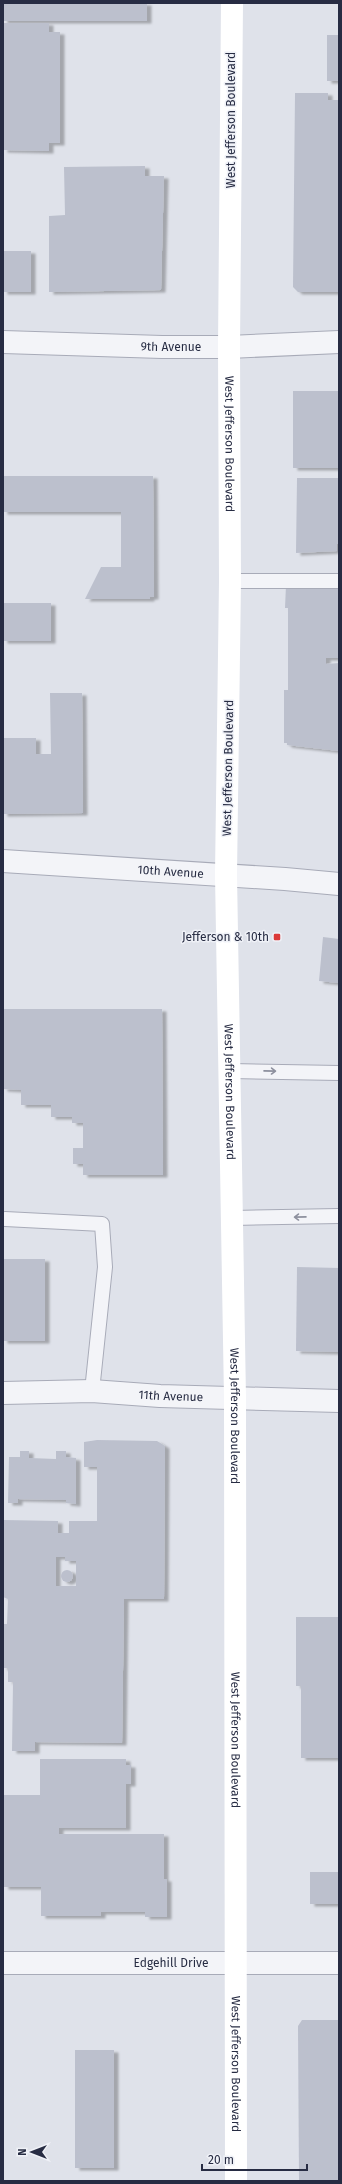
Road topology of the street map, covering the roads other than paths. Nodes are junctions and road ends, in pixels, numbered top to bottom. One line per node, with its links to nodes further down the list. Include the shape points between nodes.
1 (232, 3): 4 (main road, West Jefferson Boulevard)
2 (3, 342): 4 (street, 9th Avenue)
3 (339, 342): 4 (street, 9th Avenue)
4 (229, 347): 5 (main road, West Jefferson Boulevard)
5 (230, 581): 6 (lane); 8 (main road, West Jefferson Boulevard)
6 (339, 581)
7 (3, 861): 8 (street, 10th Avenue)
8 (226, 875): 9 (street, 10th Avenue); 10 (main road, West Jefferson Boulevard)
9 (339, 884)
10 (231, 1071): 11 (lane, one-way to 11); 13 (main road, West Jefferson Boulevard)
11 (339, 1073)
12 (339, 1216): 13 (lane, one-way to 13)
13 (233, 1218): 17 (main road, West Jefferson Boulevard)
14 (5, 1219): 15 (lane, via 102,1224 106,1268)
15 (92, 1392): 16 (street, 11th Avenue); 17 (street, 11th Avenue)
16 (3, 1393)
17 (235, 1398): 18 (street, 11th Avenue); 21 (main road, West Jefferson Boulevard)
18 (339, 1401)
19 (3, 1963): 21 (street, Edgehill Drive)
20 (339, 1963): 21 (street, Edgehill Drive)
21 (236, 1964): 22 (main road, West Jefferson Boulevard)
22 (236, 2181)

